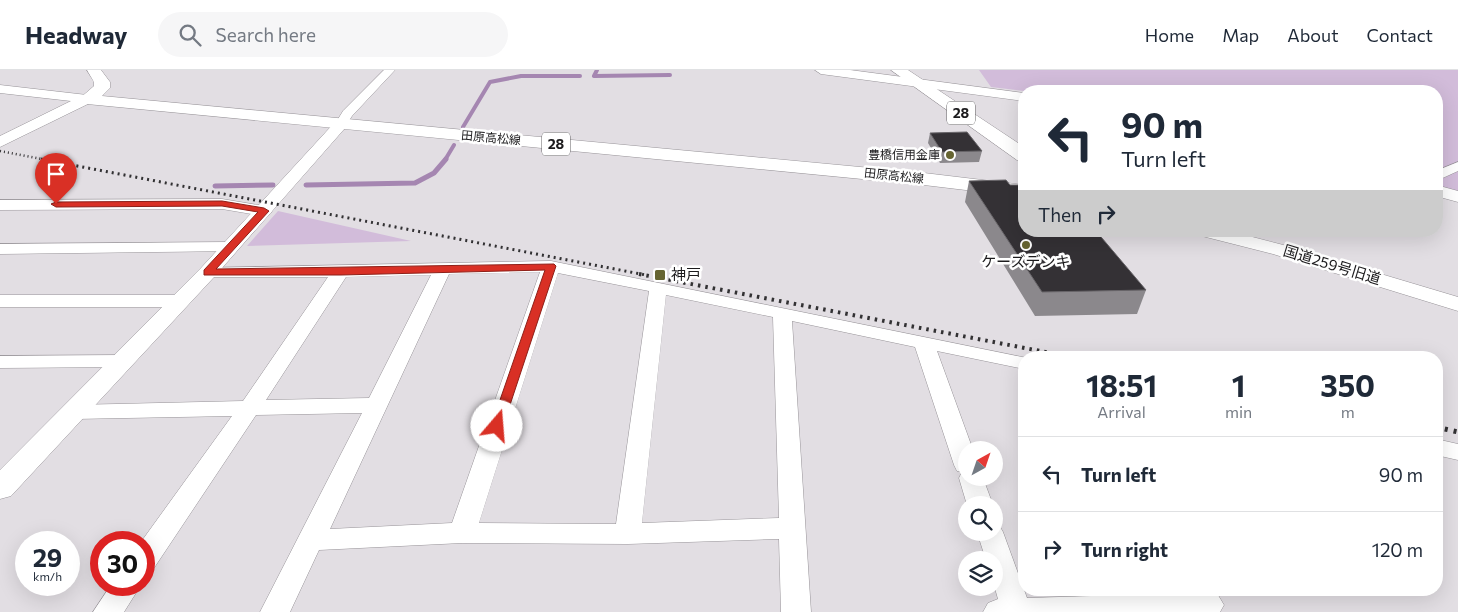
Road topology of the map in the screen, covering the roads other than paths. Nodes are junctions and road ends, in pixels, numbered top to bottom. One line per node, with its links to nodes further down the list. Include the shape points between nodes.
1 (94, 70): 8 (main road, via 102,88)
2 (390, 70): 9 (street)
3 (822, 70): 5 (street)
4 (898, 70): 5 (main road, 28)
5 (916, 83): 7 (street); 11 (main road, 28)
6 (0, 89): 8 (street)
7 (1018, 96)
8 (87, 99): 9 (main road, 田原高松線 / 28); 10 (street)
9 (341, 124): 14 (main road, 田原高松線 / 28, via 924,178); 18 (street)
10 (0, 142)
11 (1018, 152)
12 (1458, 166): 13 (street)
13 (1443, 174)
14 (1018, 191)
15 (1443, 192): 16 (street)
16 (1458, 197)
17 (0, 205): 18 (street, via 222,204)
18 (264, 211): 20 (street)
19 (1229, 237): 29 (street, 国道259号旧道)
20 (230, 246): 21 (street); 24 (street)
21 (0, 249)
22 (551, 266): 23 (street); 26 (street); 44 (street)
23 (443, 268): 25 (street); 35 (street)
24 (208, 272): 25 (street); 28 (street)
25 (341, 272): 36 (street)
26 (658, 289): 30 (street); 45 (street)
27 (0, 301): 28 (street)
28 (179, 301): 32 (street)
29 (1458, 304)
30 (782, 314): 31 (street); 43 (street)
31 (924, 343): 34 (street); 38 (street)
32 (123, 361): 33 (street); 37 (street)
33 (0, 362)
34 (1018, 362)
35 (378, 405): 36 (street); 46 (street)
36 (250, 407): 37 (street); 48 (street)
37 (74, 412): 41 (street)
38 (958, 442)
39 (1443, 449): 40 (street)
40 (1458, 452)
41 (8, 471): 42 (street)
42 (0, 488)
43 (792, 528): 45 (street); 54 (street)
44 (462, 533): 45 (street); 46 (street)
45 (628, 534)
46 (312, 540): 53 (street)
47 (993, 541): 56 (street)
48 (155, 544)
49 (119, 596): 52 (street)
50 (1204, 596): 51 (street, via 1209,605)
51 (1102, 611): 56 (street)
52 (108, 612)
53 (275, 612)
54 (796, 612)
55 (998, 612): 56 (street)
56 (1017, 612)

